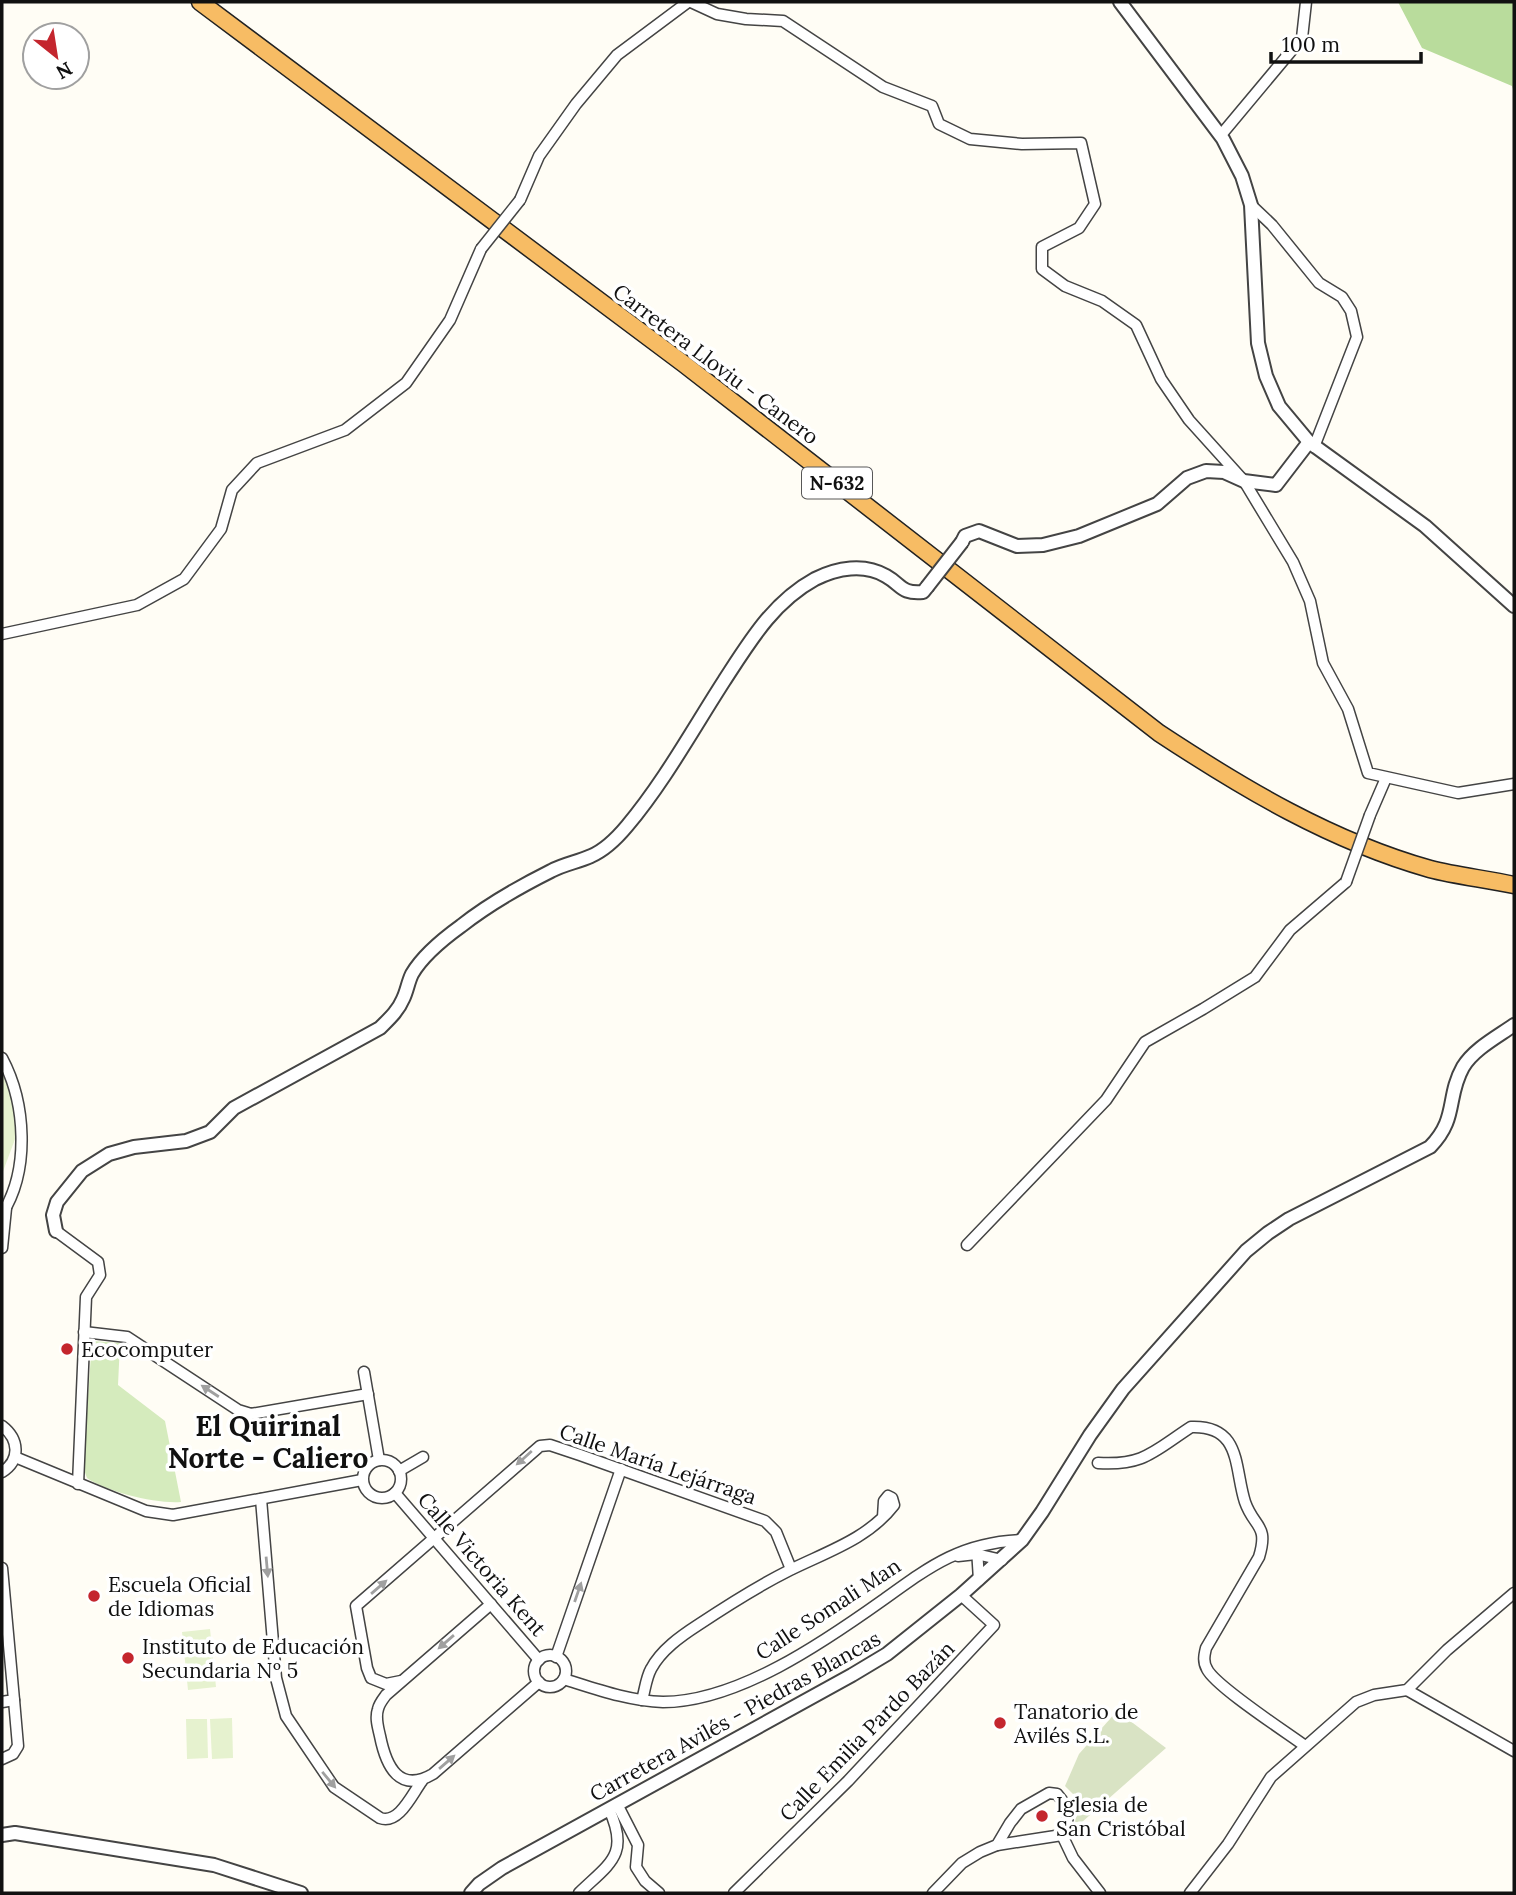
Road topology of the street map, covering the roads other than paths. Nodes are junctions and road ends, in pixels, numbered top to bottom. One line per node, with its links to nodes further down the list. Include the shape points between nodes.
1 (200, 2): 13 (highway, Carretera Lloviu - Canero / N-632, via 684,364 1159,733 1293,815 1362,845 1432,869)
2 (690, 2): 8 (street, via 717,14 783,21 883,87 932,106 939,124 970,139 1081,143 1095,204 1079,228 1042,247 1042,269 1136,325 1161,379 1189,420); 10 (street, bridge, via 617,55 576,104 540,156 520,200 481,249 450,320 407,383 345,429 257,463 232,490 221,528 184,579 137,606)
3 (1120, 2): 5 (street)
4 (1306, 2): 5 (street, via 1302,37)
5 (1221, 135): 6 (street)
6 (1251, 205): 7 (street, via 1258,343 1266,376 1279,407); 7 (street, via 1319,283 1342,297 1351,311 1357,337)
7 (1311, 444): 8 (street, via 1276,485); 9 (street, via 1424,526)
8 (1244, 481): 11 (street, via 1293,562 1310,601 1323,663 1348,709 1368,774); 17 (street, bridge, via 1224,472 1206,471 1187,478 1157,504 1131,516 1079,537 1043,545 1017,546 979,531 965,536 923,592 910,593 868,569 843,568 792,594 759,627 652,793 609,845 534,879 459,927 431,950 412,975 395,1013 380,1028 234,1108 209,1132 186,1141 109,1154 82,1171 57,1202 52,1215)
9 (1514, 606)
10 (2, 634)
11 (1386, 778): 12 (street, via 1458,793); 18 (street, bridge, via 1346,882 1290,930 1255,976 1145,1042 1106,1100)
12 (1514, 784)
13 (1514, 884)
14 (1514, 1025): 37 (street, Carretera Avilés - Piedras Blancas, via 1464,1067 1443,1135 1430,1147 1289,1219 1246,1251 1124,1389)
15 (2, 1058): 16 (street, via 16,1101 22,1149 17,1180)
16 (4, 1211): 19 (street)
17 (56, 1231): 20 (street, via 98,1262 100,1275 86,1297)
18 (967, 1245)
19 (2, 1248)
20 (83, 1332): 22 (street, one-way to 20, via 251,1414 127,1337); 32 (street)
21 (364, 1372): 22 (street)
22 (368, 1394): 26 (street)
23 (2, 1426): 24 (street, via 14,1440)
24 (15, 1457): 30 (street); 32 (street)
25 (423, 1457): 29 (street)
26 (379, 1460): 29 (street, via 393,1463); 31 (street, via 366,1467)
27 (1098, 1463): 56 (street, via 1145,1459 1191,1427 1211,1429 1230,1444 1246,1505 1263,1532 1263,1544 1203,1661 1222,1686)
28 (621, 1469): 36 (street, Calle María Lejárraga, one-way to 36, via 550,1445 540,1446); 41 (street, Calle María Lejárraga, via 765,1521 776,1532); 47 (street, one-way to 28)
29 (399, 1471): 33 (street, via 401,1485)
30 (2, 1472)
31 (362, 1480): 33 (street, via 374,1497 383,1499); 34 (street)
32 (78, 1483): 34 (street, via 146,1511 173,1515)
33 (395, 1493): 36 (street, Calle Victoria Kent)
34 (261, 1499): 59 (street, one-way to 59, via 276,1678 286,1716 334,1787 380,1818 387,1821 399,1813)
35 (883, 1517): 41 (street, via 836,1550)
36 (434, 1538): 45 (street, Calle Victoria Kent); 50 (street, one-way to 36, via 386,1684 372,1678 356,1606)
37 (1022, 1540): 38 (street, Calle Somali Man); 39 (street, Carretera Avilés - Piedras Blancas)
38 (980, 1547): 39 (street); 39 (street); 42 (street); 54 (street, Calle Somali Man, via 947,1557 824,1640 730,1690 689,1700)
39 (1002, 1560): 42 (street, Carretera Avilés - Piedras Blancas)
40 (2, 1568): 46 (street)
41 (791, 1569): 54 (street, via 667,1648 651,1669)
42 (979, 1580): 44 (street, Carretera Avilés - Piedras Blancas)
43 (1514, 1592): 52 (street)
44 (961, 1595): 60 (street, Carretera Avilés - Piedras Blancas, via 887,1654); 68 (street, Calle Emilia Pardo Bazán, via 994,1625 848,1781)
45 (491, 1604): 48 (street, Calle Victoria Kent); 50 (street, one-way to 50)
46 (4, 1614): 53 (street)
47 (556, 1657): 48 (street); 49 (street, via 565,1665)
48 (539, 1660): 51 (street, via 534,1670)
49 (564, 1679): 51 (street, via 554,1687); 54 (street, Calle Somali Man)
50 (401, 1681): 59 (street, via 378,1707 382,1750 397,1776 409,1782)
51 (538, 1682): 59 (street, one-way to 51)
52 (1407, 1690): 56 (street, via 1356,1702); 57 (street)
53 (14, 1700): 55 (street); 58 (street, via 18,1746)
54 (642, 1700)
55 (2, 1702)
56 (1305, 1746): 71 (street, via 1271,1777)
57 (1514, 1751)
58 (2, 1759)
59 (422, 1781)
60 (613, 1807): 65 (street, Carretera Avilés - Piedras Blancas, via 502,1868); 66 (street, via 619,1840 616,1855); 67 (street, via 638,1845 636,1867)
61 (2, 1835): 64 (street, via 15,1833 214,1865)
62 (1062, 1835): 63 (street); 63 (street, via 1069,1815 1061,1798 1049,1793 1021,1809); 70 (street)
63 (997, 1845): 69 (street, via 962,1863)
64 (302, 1893)
65 (471, 1893)
66 (579, 1893)
67 (659, 1893)
68 (734, 1893)
69 (933, 1893)
70 (1100, 1893)
71 (1190, 1893)

